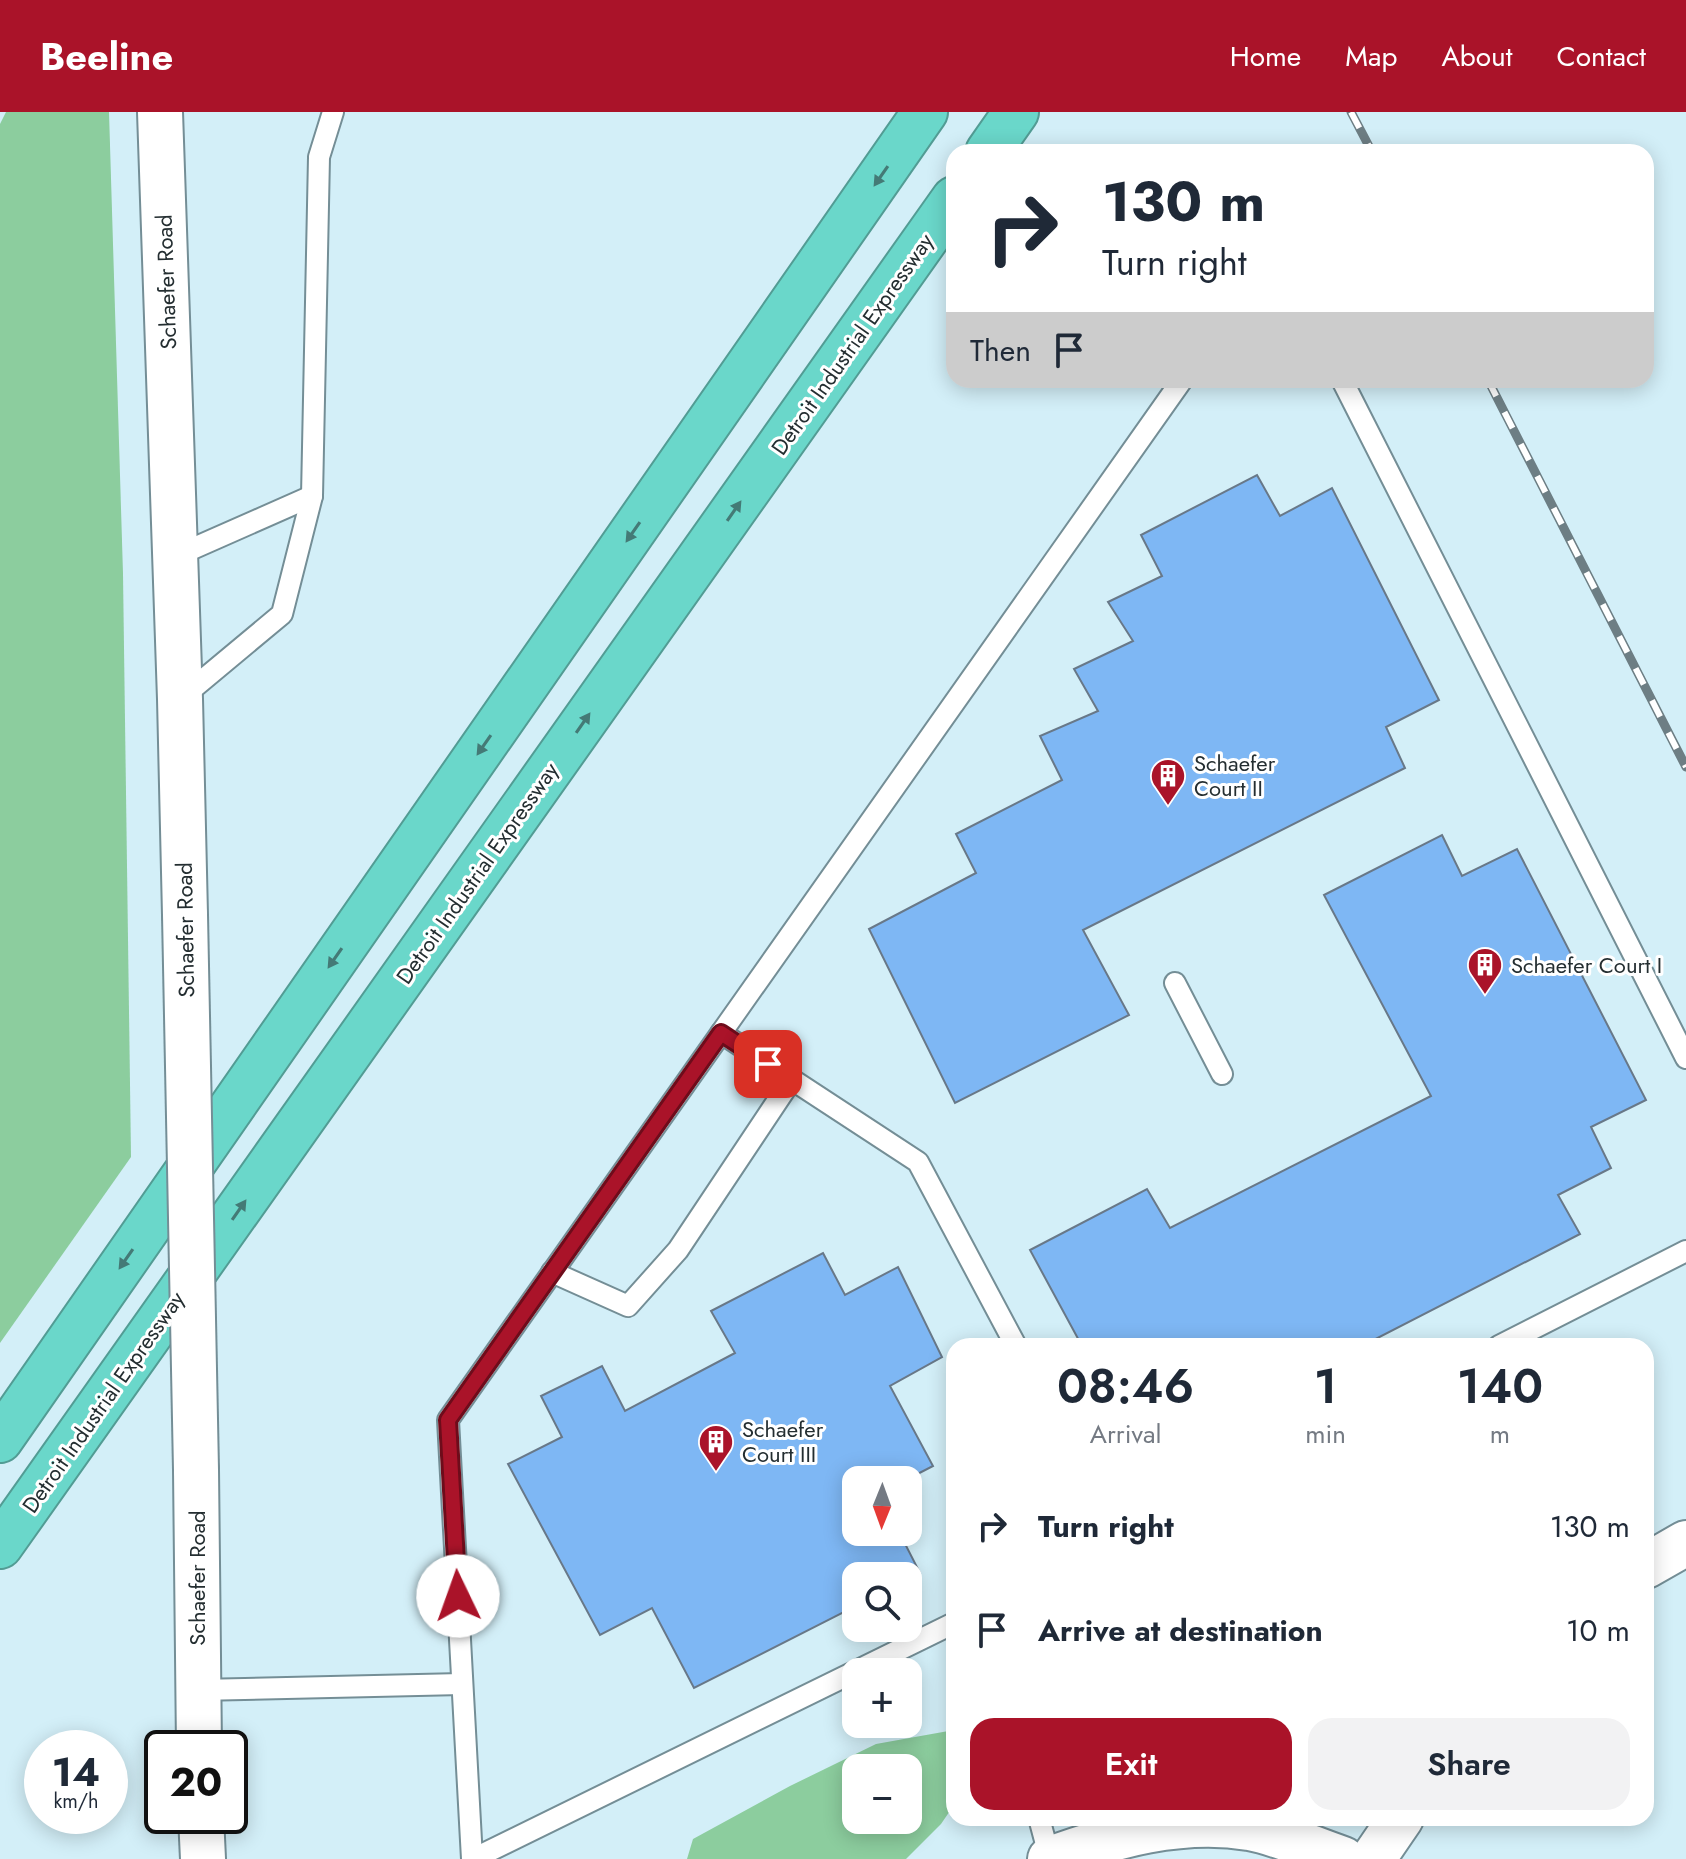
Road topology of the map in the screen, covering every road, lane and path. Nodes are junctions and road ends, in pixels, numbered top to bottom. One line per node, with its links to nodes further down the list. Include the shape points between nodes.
1 (160, 112): 10 (main road, Schaefer Road)
2 (333, 112): 9 (lane, via 319,157)
3 (925, 112): 21 (highway, one-way to 21)
4 (1016, 112): 5 (highway)
5 (994, 144)
6 (946, 210): 23 (highway, Detroit Industrial Expressway, one-way to 6)
7 (1176, 388): 13 (lane)
8 (1346, 388): 14 (lane)
9 (312, 496): 10 (lane); 11 (lane, via 282,614)
10 (176, 556): 11 (main road, Schaefer Road)
11 (180, 699): 27 (main road, Schaefer Road, bridge)
12 (1175, 983): 15 (lane)
13 (721, 1033): 16 (lane); 18 (lane)
14 (1686, 1058)
15 (1222, 1074)
16 (792, 1079): 18 (lane, via 678,1250 628,1306); 19 (lane, via 918,1162)
17 (1686, 1251): 20 (lane)
18 (552, 1272): 26 (lane, via 448,1420)
19 (1012, 1338)
20 (1515, 1338)
21 (0, 1440)
22 (1686, 1543): 24 (main road)
23 (0, 1546)
24 (1654, 1561)
25 (946, 1627): 33 (lane)
26 (462, 1684): 27 (lane); 33 (lane)
27 (198, 1690): 28 (main road, Schaefer Road)
28 (199, 1730)
29 (1041, 1826): 34 (lane)
30 (1396, 1826): 36 (main road)
31 (202, 1834): 32 (main road)
32 (203, 1859)
33 (473, 1859)
34 (1050, 1859): 35 (main road, via 1140,1831 1216,1826 1251,1828)
35 (1343, 1859)
36 (1373, 1859)

